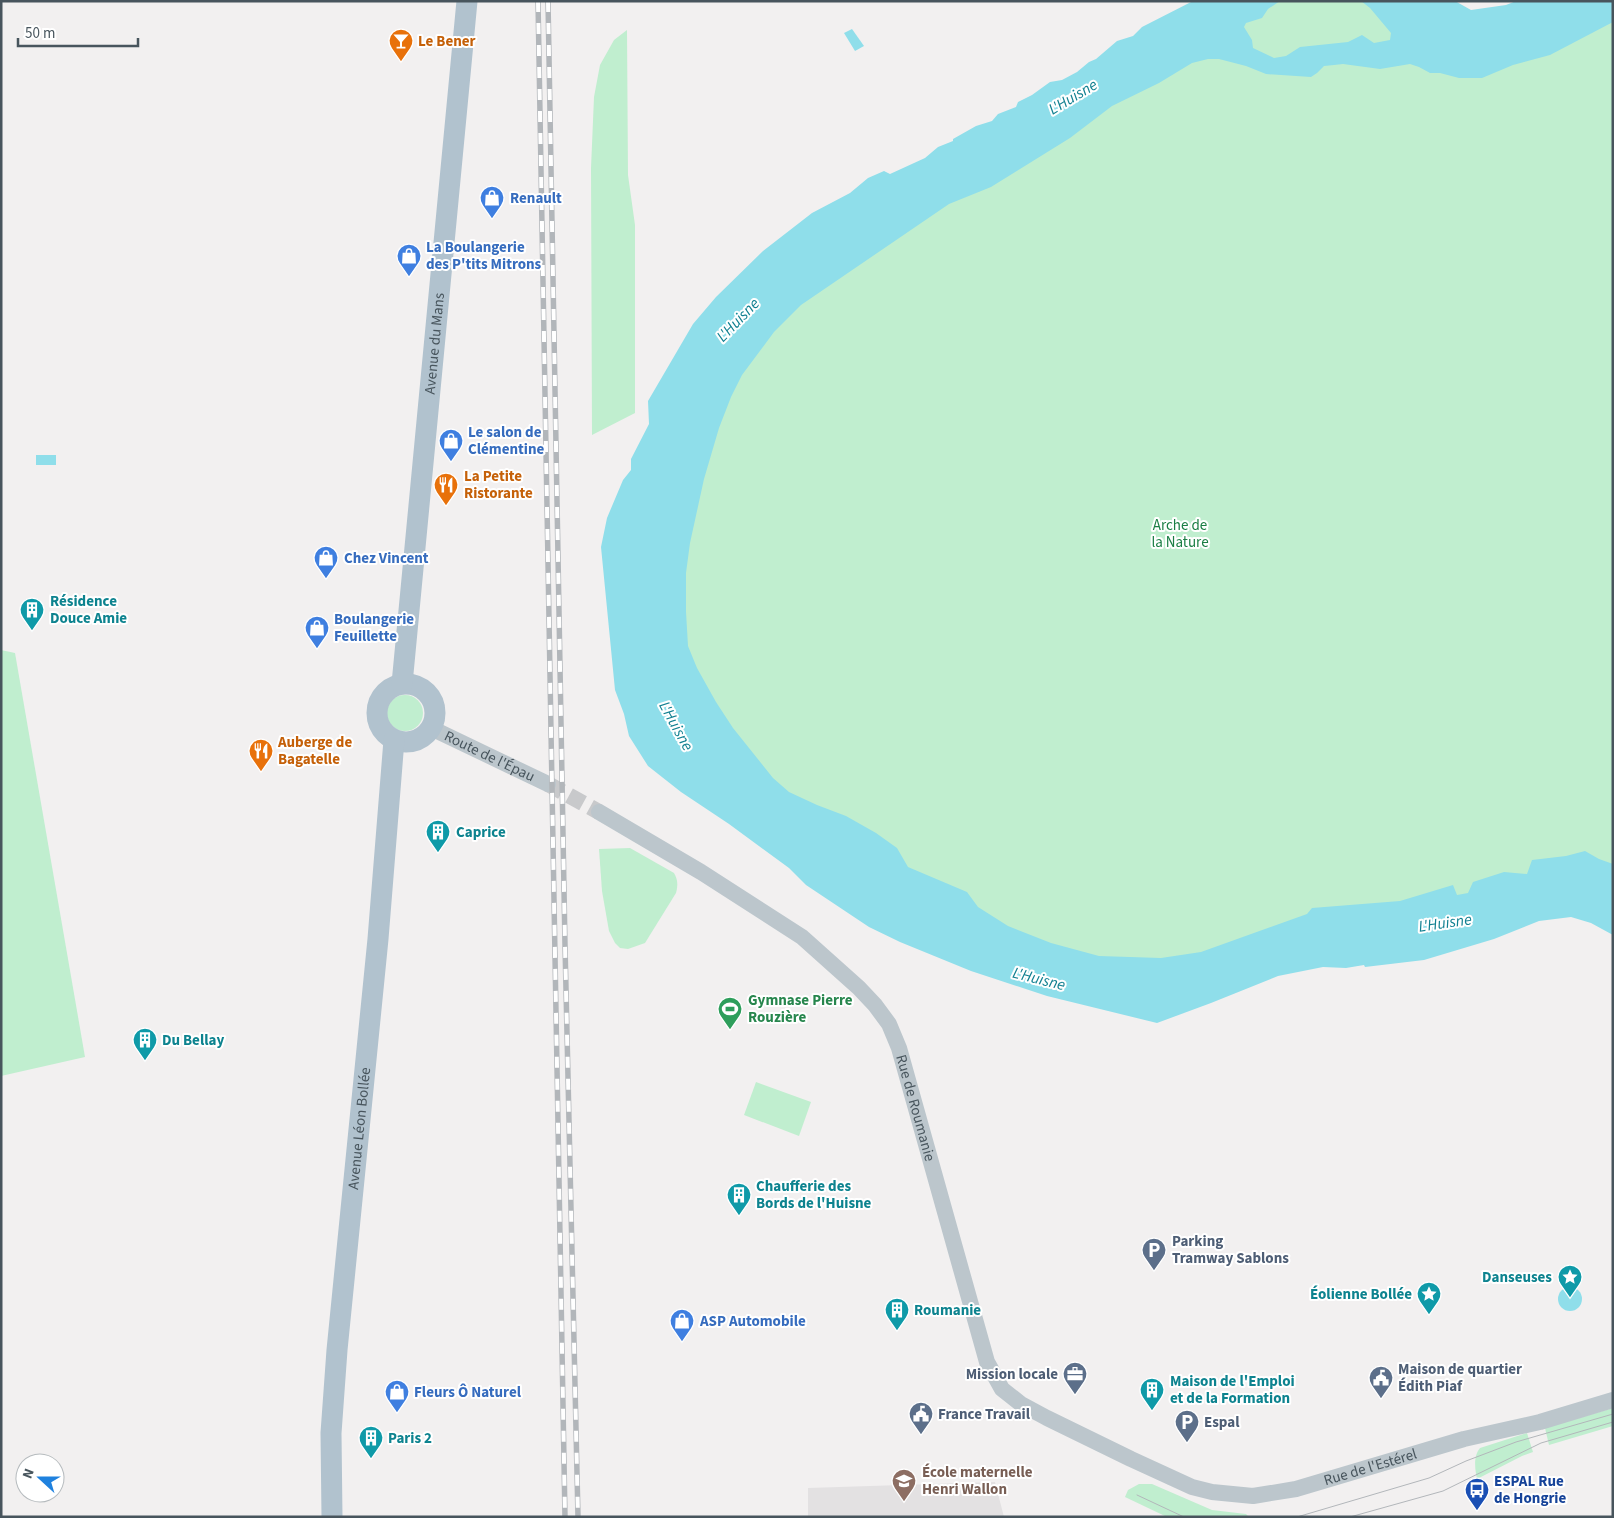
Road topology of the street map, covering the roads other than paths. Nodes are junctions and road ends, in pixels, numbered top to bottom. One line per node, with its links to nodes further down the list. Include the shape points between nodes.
1 (467, 1): 2 (main road, Avenue du Mans)
2 (402, 684): 3 (main road, via 419,687 431,699 435,716); 4 (main road, via 385,692 377,709 379,726)
3 (431, 728): 4 (main road, via 416,741); 5 (street, Route de l'Épau)
4 (394, 740): 9 (main road, Avenue Léon Bollée, via 337,1350 332,1424)
5 (548, 784)
6 (603, 814): 8 (street, Rue de Roumanie, via 701,872 802,938 875,1005 889,1024 899,1048 987,1362 1002,1389 1021,1404)
7 (1613, 1400): 8 (street, Rue de l'Estérel, via 1540,1422 1464,1439 1296,1490 1253,1496 1192,1487)
8 (1131, 1459)
9 (332, 1517)

